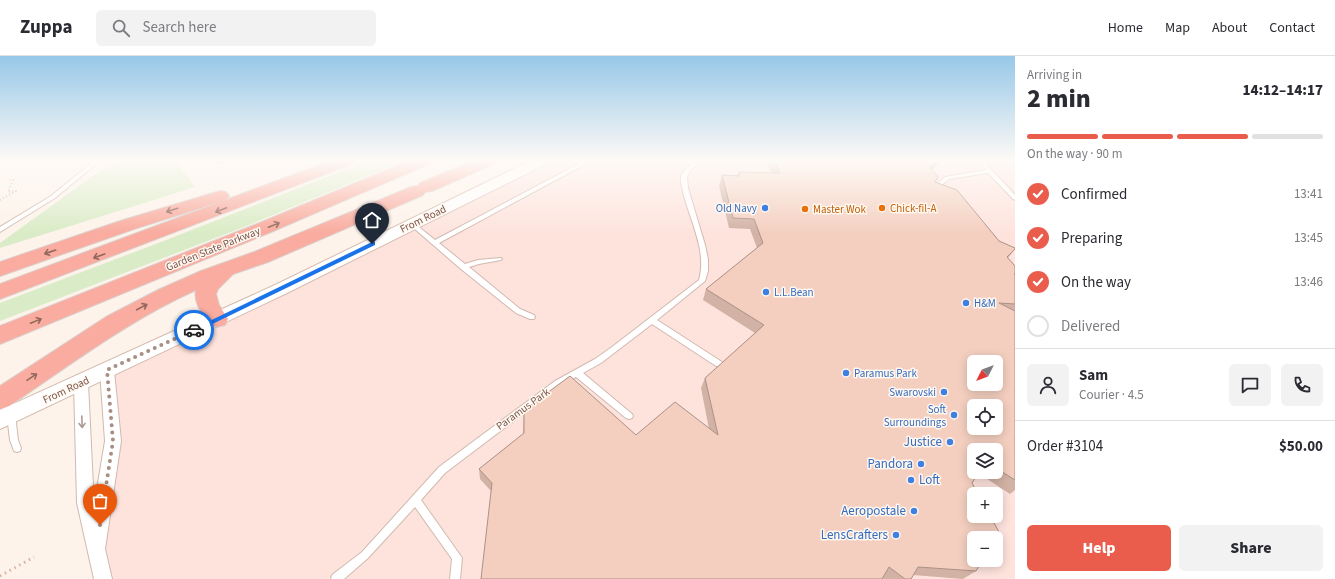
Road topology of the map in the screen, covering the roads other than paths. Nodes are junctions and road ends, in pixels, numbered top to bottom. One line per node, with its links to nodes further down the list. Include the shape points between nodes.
1 (68, 184): 14 (lane)
2 (253, 184): 19 (highway, one-way to 19)
3 (284, 184): 20 (highway, one-way to 20)
4 (367, 184): 24 (highway, Garden State Parkway, one-way to 4)
5 (433, 184): 18 (highway)
6 (493, 184): 13 (street, From Road)
7 (544, 184): 15 (lane)
8 (685, 184): 23 (lane, Paramus Park, via 705,261 705,276 698,286)
9 (939, 184): 11 (lane)
10 (1002, 184): 12 (lane)
11 (936, 187)
12 (1015, 198)
13 (412, 224): 15 (lane); 22 (street, From Road)
14 (0, 230)
15 (434, 243): 17 (lane)
16 (499, 259): 17 (lane)
17 (463, 267): 21 (lane, via 518,311)
18 (232, 268): 22 (highway, via 213,280 206,290 206,304); 29 (highway, one-way to 18, via 131,312 185,286)
19 (0, 269)
20 (0, 292)
21 (532, 317)
22 (216, 319): 26 (street, From Road)
23 (652, 320): 25 (lane); 27 (lane, Paramus Park, via 598,361)
24 (0, 335)
25 (719, 364)
26 (107, 370): 28 (street, From Road); 33 (street, via 113,445)
27 (577, 373): 30 (lane); 32 (lane, Paramus Park, via 558,383 442,470)
28 (81, 384): 29 (street, From Road); 33 (street, one-way to 33, via 85,503)
29 (4, 411): 31 (lane)
30 (629, 416)
31 (17, 448)
32 (415, 500): 35 (lane, Paramus Park, via 370,550); 36 (lane, via 457,558)
33 (97, 552): 34 (street)
34 (103, 579)
35 (336, 579)
36 (455, 579)

